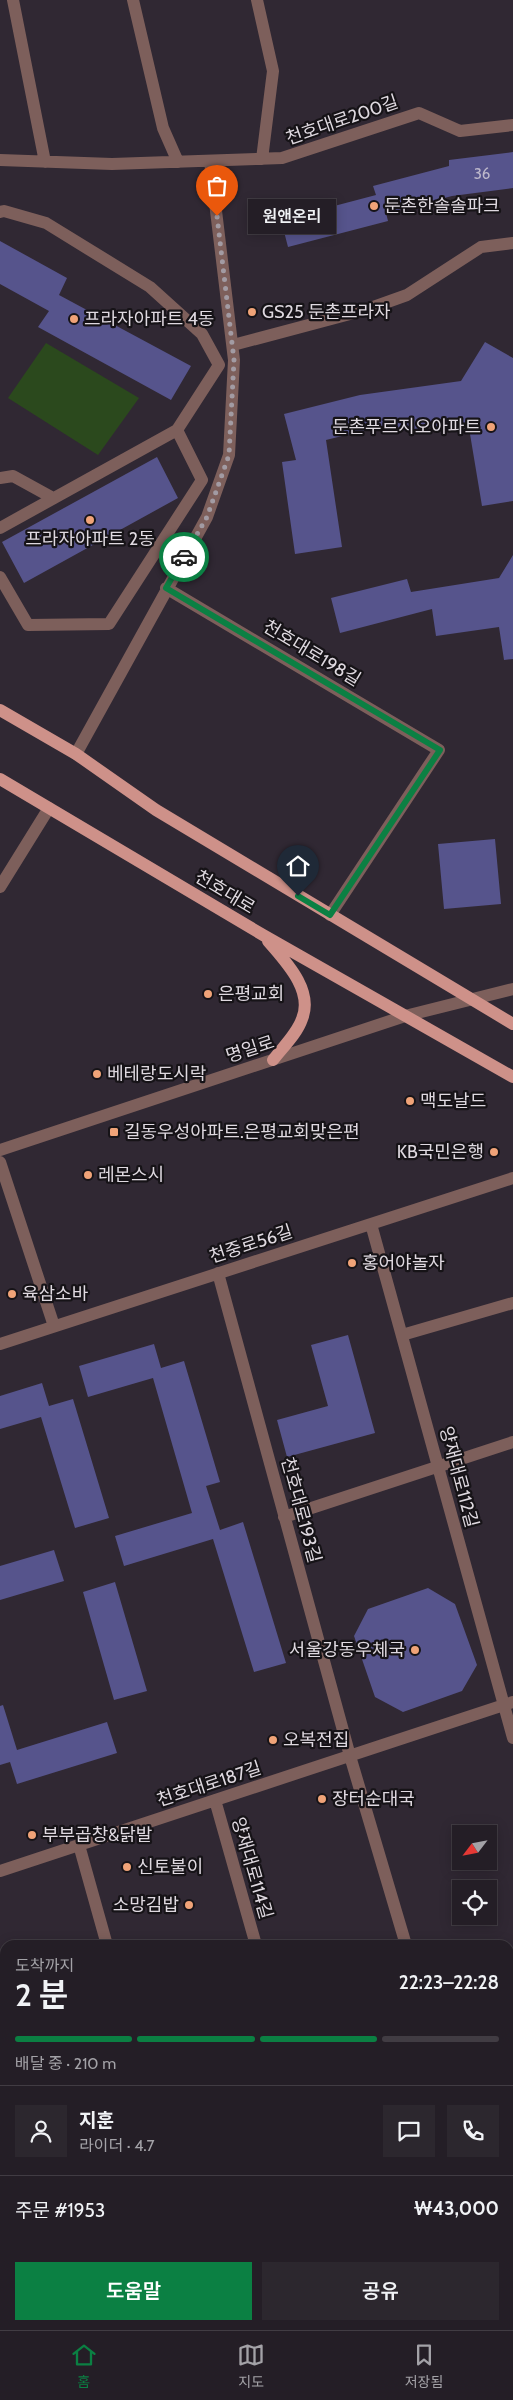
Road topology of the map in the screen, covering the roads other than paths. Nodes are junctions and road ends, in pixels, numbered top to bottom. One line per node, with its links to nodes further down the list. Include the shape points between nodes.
1 (13, 0): 8 (street)
2 (133, 0): 9 (street, via 163,128)
3 (257, 0): 5 (street, via 273,71)
4 (513, 125): 5 (street, 천호대로200길, via 460,131 419,113 282,158)
5 (262, 159): 7 (street, 천호대로200길)
6 (0, 160): 8 (street, 천호대로200길)
7 (210, 161): 9 (street, 천호대로200길); 12 (street)
8 (44, 162): 9 (street, 천호대로200길)
9 (178, 162)
10 (0, 212): 13 (street, via 46,223 150,286 202,334 219,365)
11 (513, 243): 12 (street, via 481,247 407,295 365,310)
12 (232, 345): 18 (street, via 229,455 207,517)
13 (177, 430): 15 (street); 17 (street, via 202,480 110,624 28,625)
14 (0, 478): 15 (street, via 13,476)
15 (54, 498): 16 (street)
16 (0, 528)
17 (0, 577)
18 (166, 588): 20 (street); 24 (street, 천호대로198길, via 440,750)
19 (0, 710): 20 (main road, 천호대로)
20 (76, 754): 24 (main road, 천호대로, via 156,810)
21 (0, 779): 22 (main road, 천호대로)
22 (50, 808): 23 (street); 25 (main road, 천호대로)
23 (0, 887)
24 (330, 915): 27 (main road, 천호대로)
25 (263, 935): 28 (main road, 천호대로); 30 (main road, via 295,974 304,1005 303,1018)
26 (513, 989): 27 (street, 명일로)
27 (470, 1000): 28 (street, 명일로); 29 (main road, 천호대로)
28 (405, 1016): 30 (street, 명일로); 31 (main road, 천호대로)
29 (513, 1024)
30 (273, 1060): 32 (street, 명일로)
31 (513, 1077)
32 (0, 1150)
33 (0, 1162): 38 (street)
34 (513, 1178): 35 (street, 천중로56길)
35 (372, 1224): 36 (street, 천중로56길); 39 (street, 양재대로112길)
36 (218, 1274): 38 (street, 천중로56길); 43 (street, 천호대로193길)
37 (513, 1304): 39 (street)
38 (54, 1326): 40 (street, 천중로56길)
39 (402, 1335): 42 (street, 양재대로112길)
40 (0, 1344)
41 (513, 1442): 42 (street)
42 (438, 1467): 43 (street); 44 (street, 양재대로112길)
43 (284, 1517): 46 (street, 천호대로193길)
44 (508, 1704): 45 (street, 양재대로112길); 46 (street, 천호대로187길)
45 (513, 1738)
46 (350, 1756): 47 (street, 천호대로187길); 52 (street)
47 (215, 1800): 48 (street, 천호대로187길); 51 (street, 양재대로114길)
48 (79, 1845): 49 (street, 천호대로187길); 50 (street)
49 (0, 1871)
50 (106, 1940)
51 (255, 1940)
52 (405, 1940)

